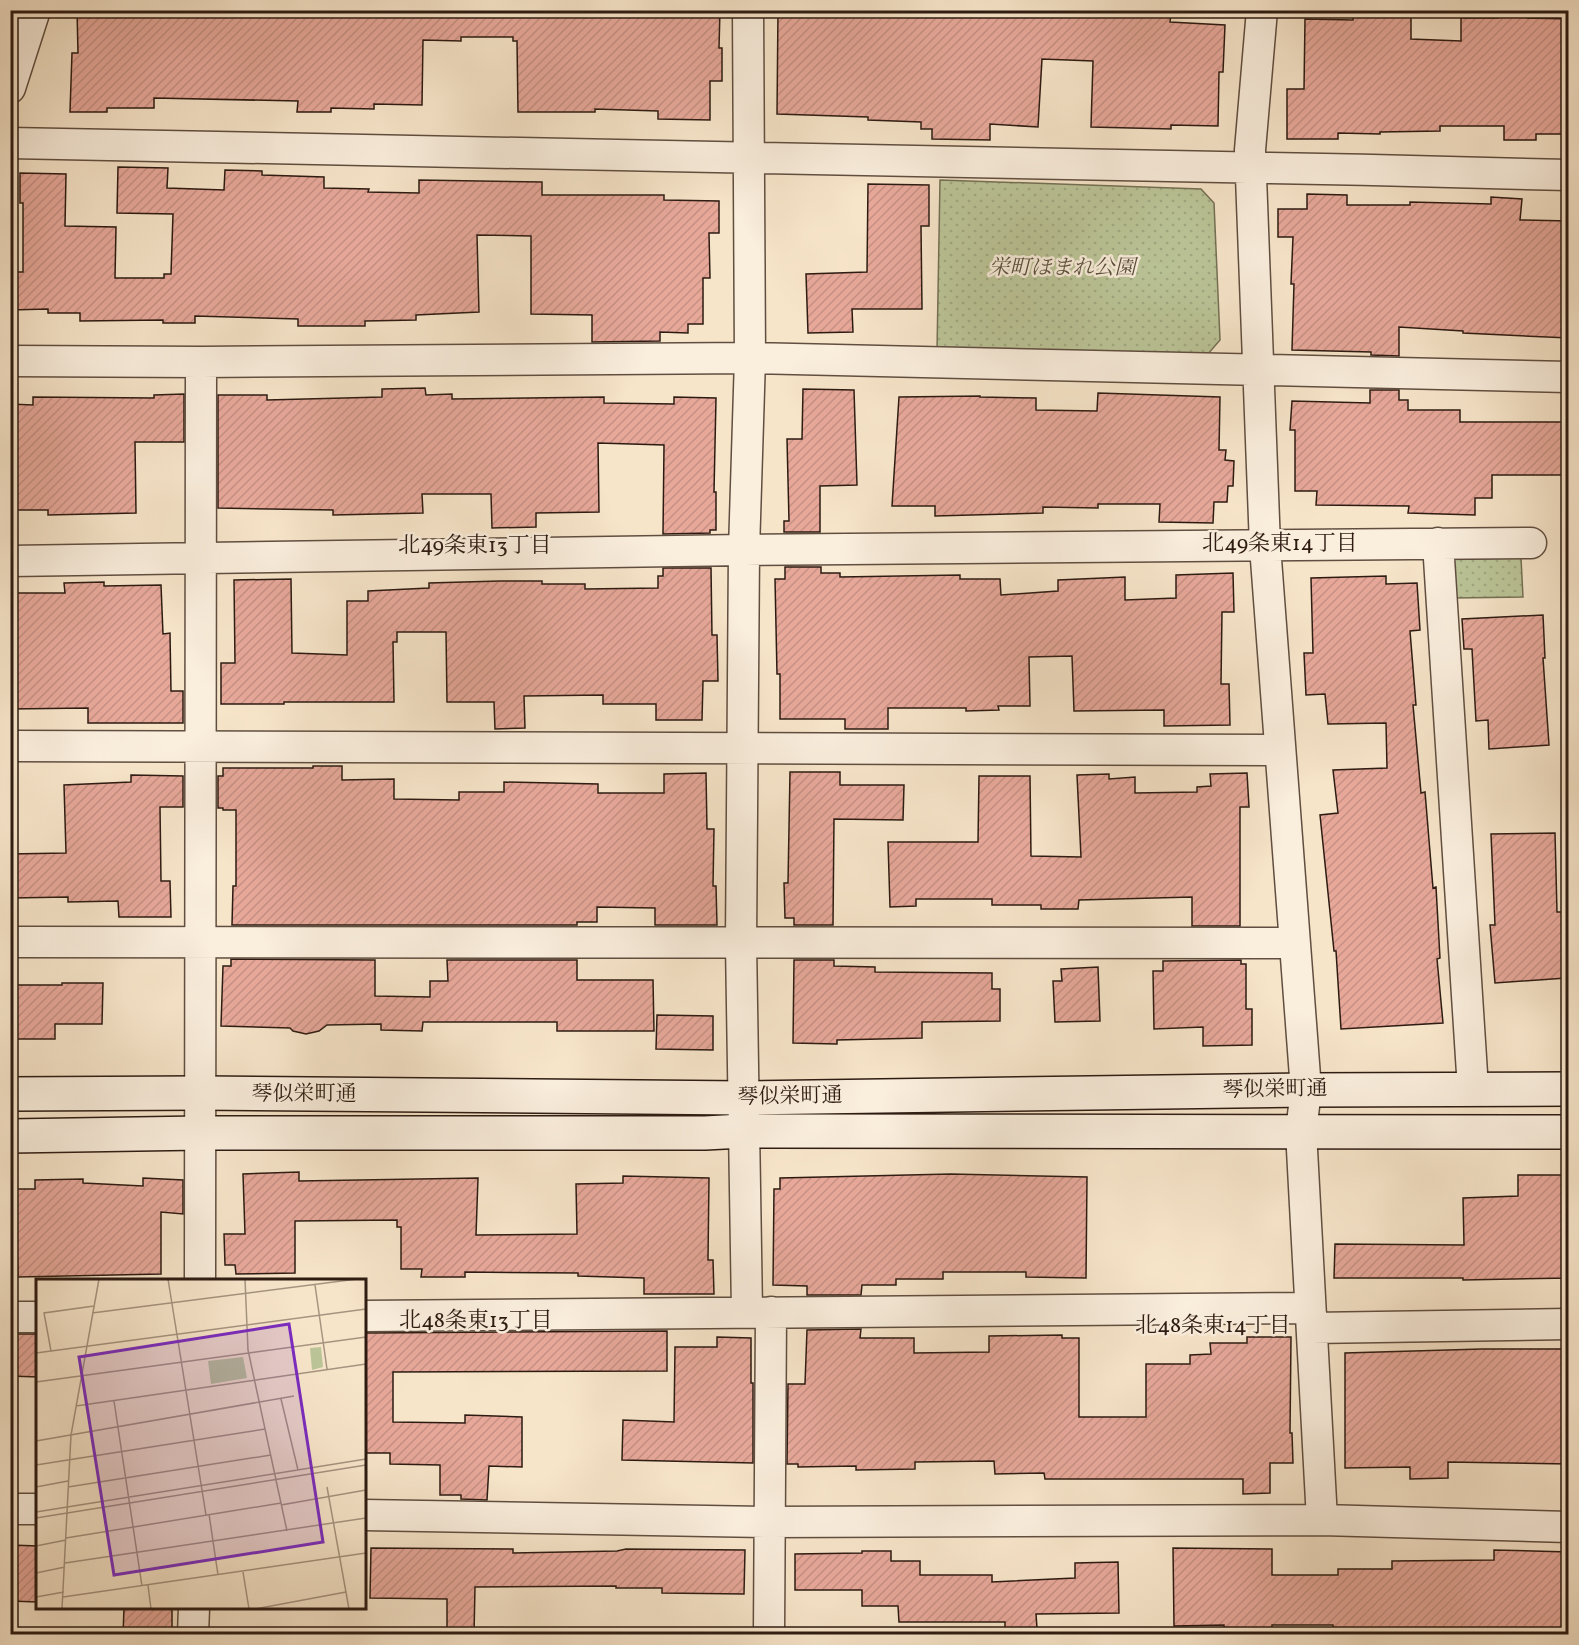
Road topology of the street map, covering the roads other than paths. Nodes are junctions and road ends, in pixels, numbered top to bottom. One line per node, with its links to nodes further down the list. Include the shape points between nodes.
1 (35, 10): 4 (street)
2 (748, 10): 6 (street)
3 (1262, 10): 7 (street)
4 (10, 88)
5 (10, 143): 6 (street)
6 (748, 159): 7 (street); 9 (street)
7 (1251, 166): 8 (street); 12 (street)
8 (1569, 175)
9 (750, 358): 11 (street); 12 (street); 17 (street)
10 (10, 361): 11 (street)
11 (201, 362): 18 (street)
12 (1258, 370): 13 (street); 16 (street)
13 (1569, 377)
14 (1438, 543): 15 (street); 16 (street); 28 (street)
15 (1531, 543)
16 (1265, 546): 17 (street); 23 (street)
17 (744, 550): 18 (street); 22 (street)
18 (201, 558): 19 (street); 21 (street)
19 (10, 561)
20 (10, 746): 21 (street)
21 (201, 747): 22 (street); 25 (street)
22 (743, 748): 23 (street); 26 (street)
23 (1280, 750): 27 (street)
24 (10, 942): 25 (street)
25 (201, 942): 26 (street); 31 (street)
26 (741, 943): 27 (street); 33 (street)
27 (1295, 943): 30 (street)
28 (1473, 1089): 29 (street, 琴似栄町通); 30 (street, 琴似栄町通)
29 (1569, 1089)
30 (1306, 1090): 33 (street, 琴似栄町通); 35 (street)
31 (201, 1093): 32 (street, 琴似栄町通); 33 (street, 琴似栄町通); 37 (street)
32 (10, 1094)
33 (743, 1098): 34 (street)
34 (743, 1131): 35 (street, 琴似栄町通); 37 (street, 琴似栄町通); 40 (street)
35 (1301, 1131): 36 (street, 琴似栄町通); 44 (street)
36 (1569, 1132)
37 (201, 1133): 38 (street, 琴似栄町通); 39 (street)
38 (10, 1136)
39 (200, 1279)
40 (759, 1312): 41 (street); 44 (street); 50 (street)
41 (366, 1316)
42 (10, 1317): 43 (street)
43 (36, 1317)
44 (1311, 1318): 45 (street); 49 (street)
45 (1569, 1324)
46 (10, 1509): 47 (street)
47 (36, 1509)
48 (366, 1515): 50 (street)
49 (1322, 1520): 50 (street); 51 (street)
50 (769, 1522): 54 (street)
51 (1569, 1527)
52 (194, 1609): 53 (street)
53 (193, 1635)
54 (769, 1635)

